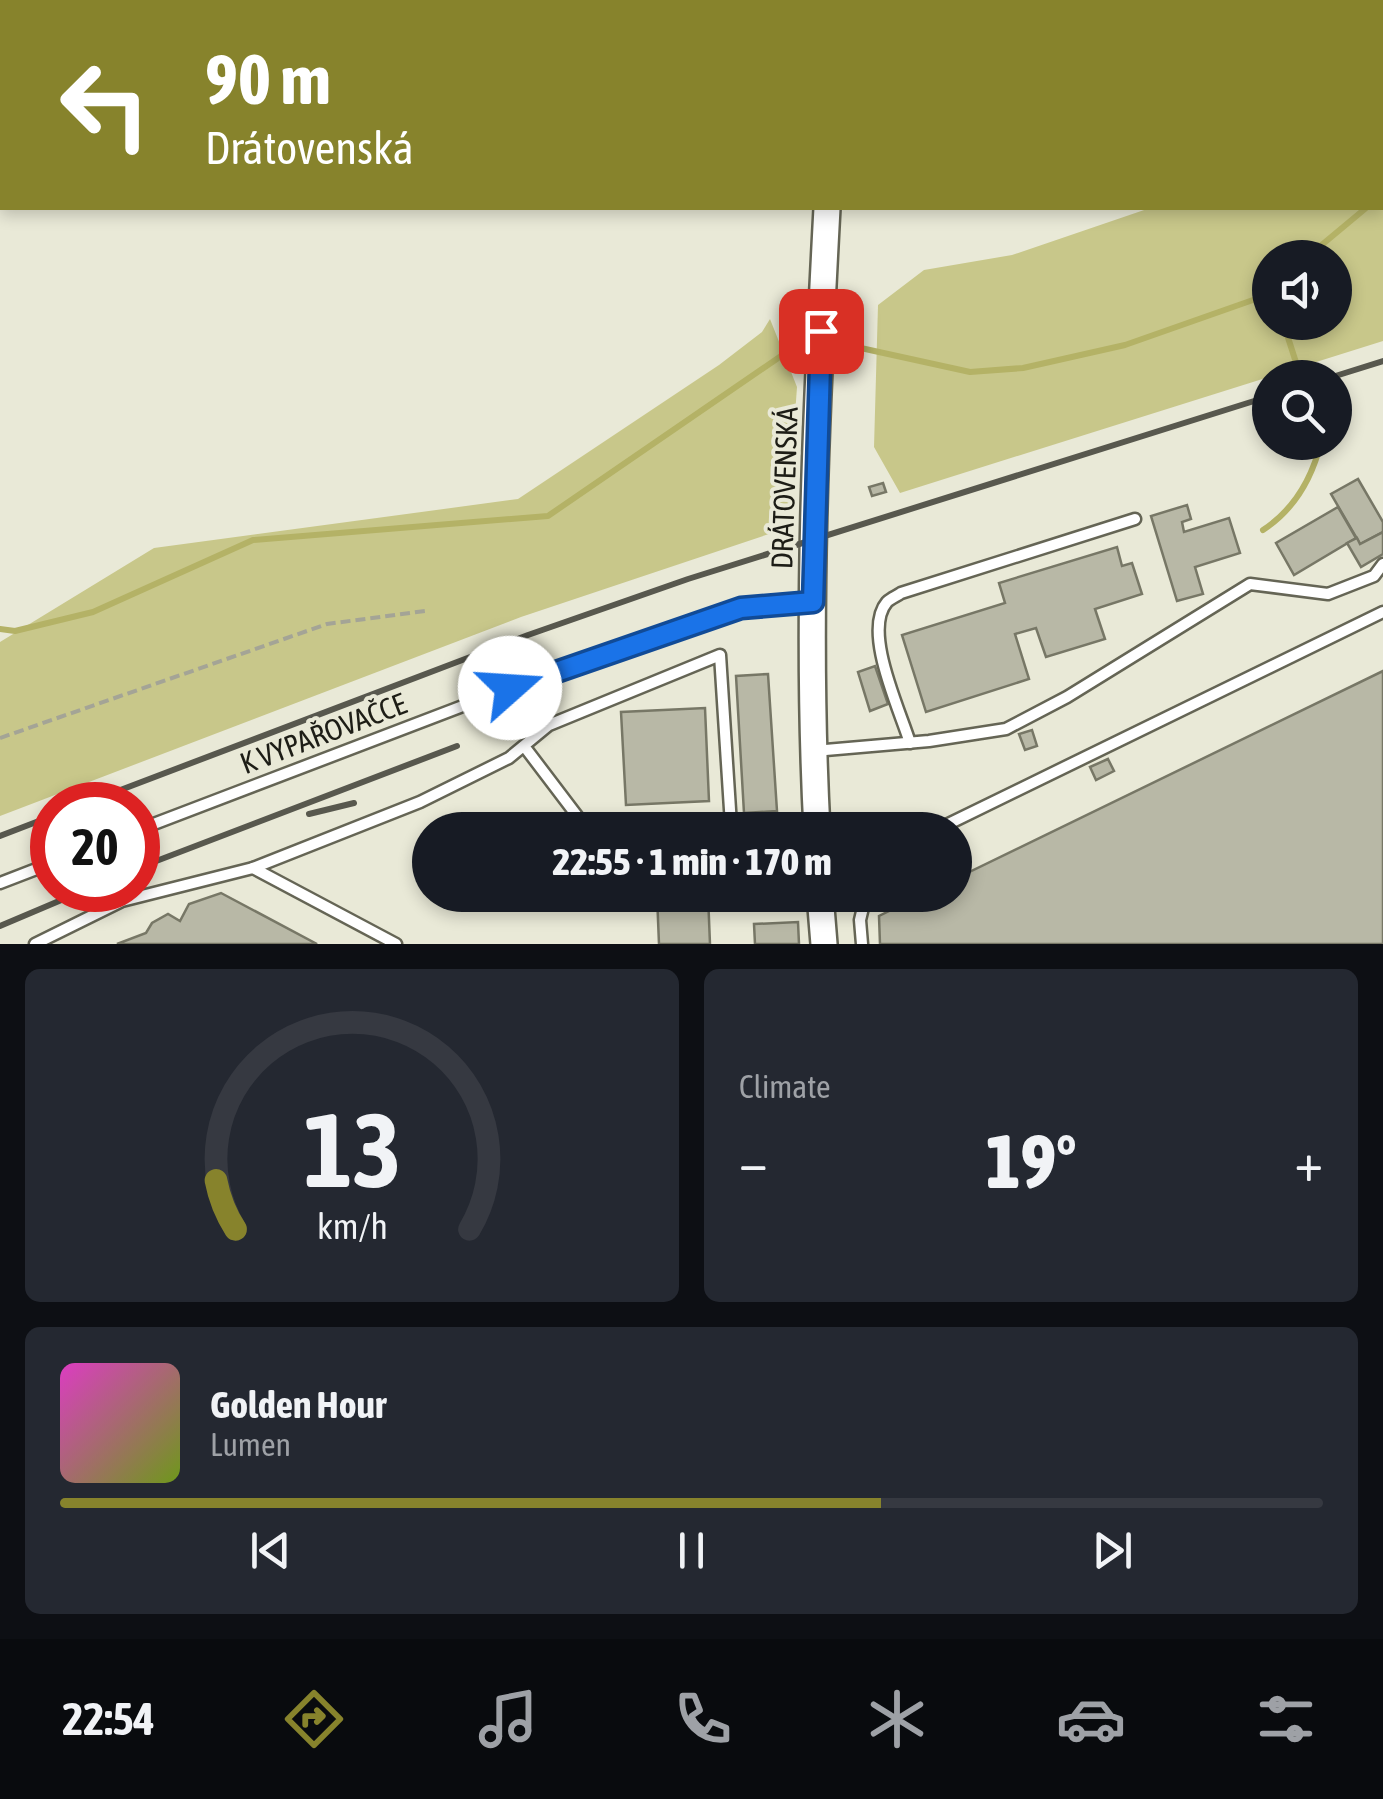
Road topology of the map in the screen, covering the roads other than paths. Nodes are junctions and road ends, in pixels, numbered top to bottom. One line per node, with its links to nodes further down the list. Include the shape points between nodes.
1 (828, 210): 4 (street, DRÁTOVENSKÁ)
2 (1135, 520): 6 (lane, via 887,602 878,642)
3 (1383, 564): 6 (lane, via 1374,576 1328,594 1250,584 1006,729)
4 (813, 602): 8 (street, DRÁTOVENSKÁ); 11 (lane, K VYPAŘOVAČCE, via 741,608)
5 (1383, 612): 10 (lane)
6 (910, 743): 8 (lane)
7 (524, 746): 7 (lane, via 549,725 720,655 730,825 584,824); 12 (lane, via 420,802)
8 (813, 752): 9 (street, DRÁTOVENSKÁ)
9 (816, 812)
10 (972, 812)
11 (160, 822)
12 (254, 868): 17 (lane, via 122,902); 18 (lane)
13 (30, 871): 14 (lane)
14 (0, 883)
15 (821, 912): 19 (street)
16 (862, 912): 20 (lane)
17 (35, 944)
18 (396, 944)
19 (824, 944)
20 (862, 944)

